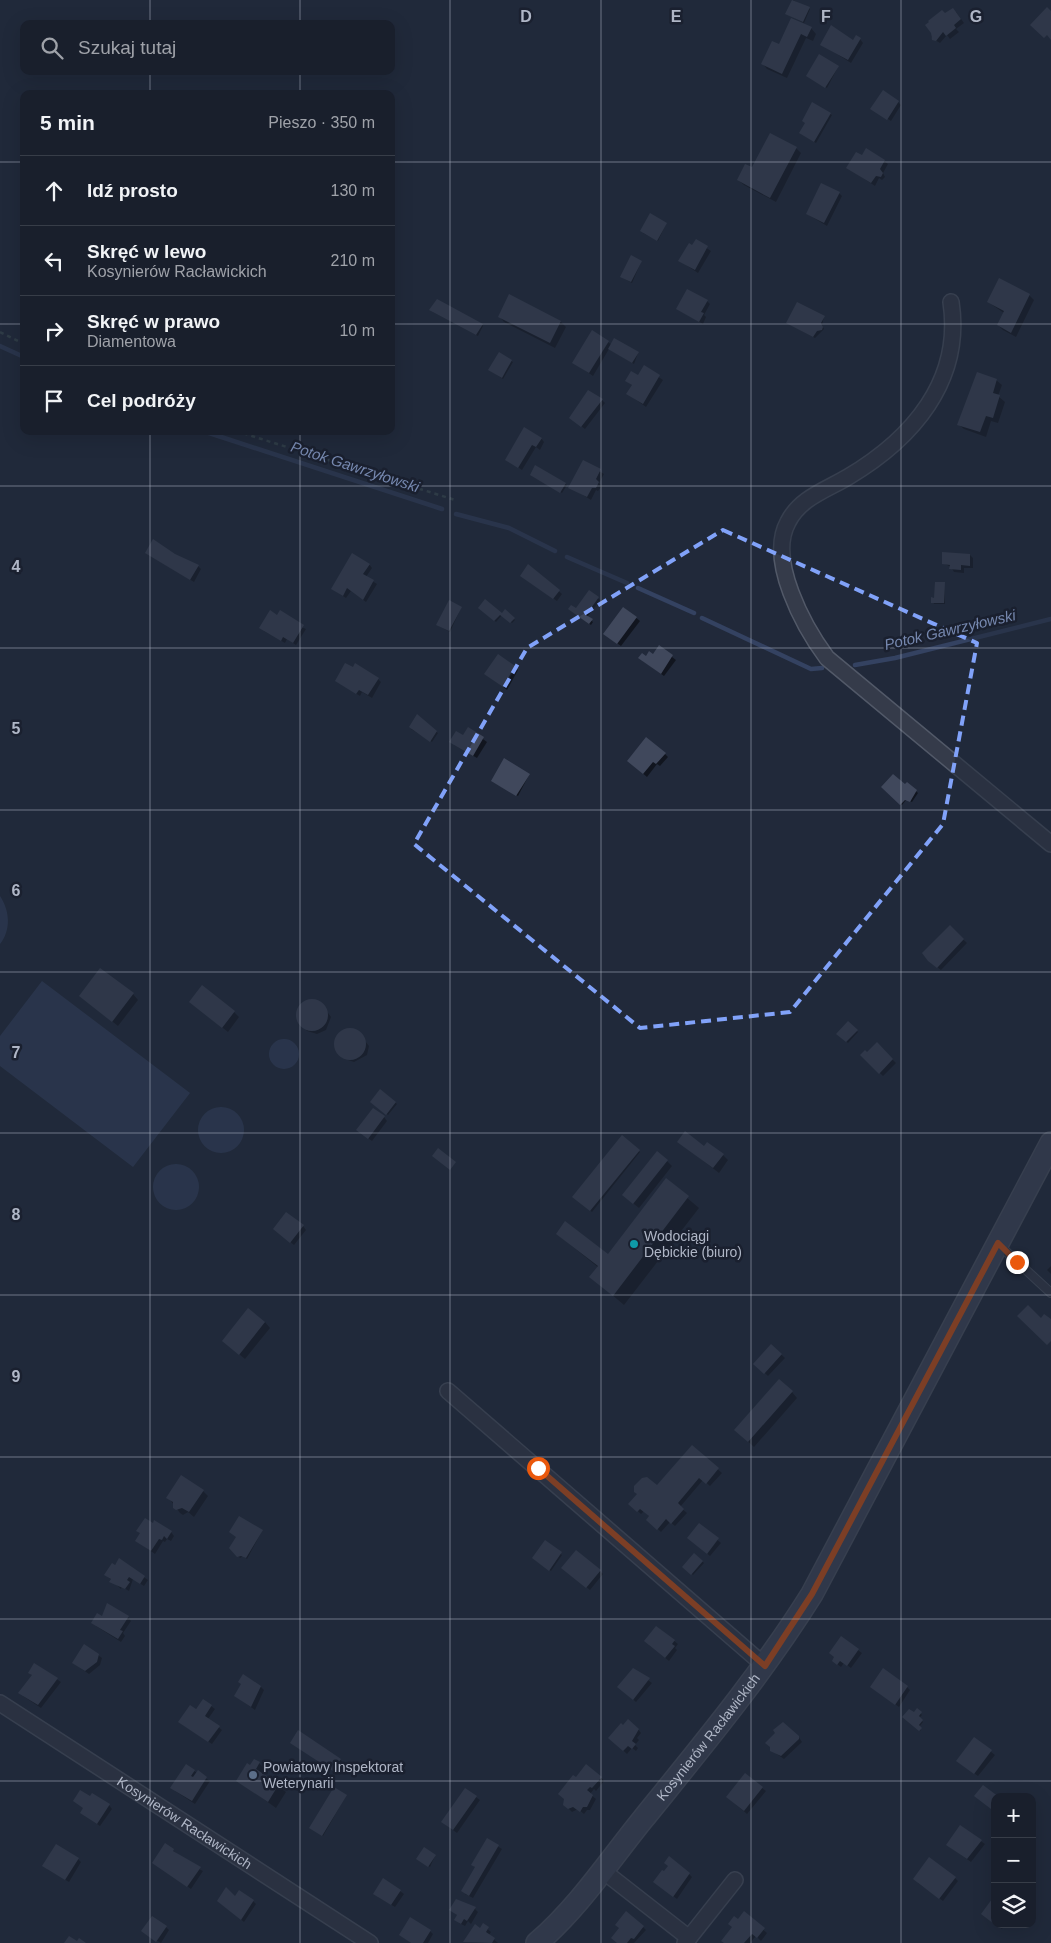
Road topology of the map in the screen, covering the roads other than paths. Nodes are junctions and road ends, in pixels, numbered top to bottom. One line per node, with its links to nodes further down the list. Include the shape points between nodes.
1 (951, 302): 2 (street, via 953,337 946,370 924,411 896,442 796,509 782,538 782,556 802,618 827,658)
2 (1051, 844)
3 (1051, 1143): 4 (street, Kosynierów Racławickich)
4 (998, 1243): 5 (lane); 7 (street, Kosynierów Racławickich, via 812,1594)
5 (1051, 1294)
6 (448, 1390): 7 (street)
7 (765, 1666): 9 (street, Kosynierów Racławickich)
8 (0, 1703): 12 (street, Kosynierów Racławickich)
9 (602, 1870): 11 (street); 13 (street, Kosynierów Racławickich, via 562,1919)
10 (735, 1880): 11 (street)
11 (687, 1940)
12 (370, 1943)
13 (537, 1943)

